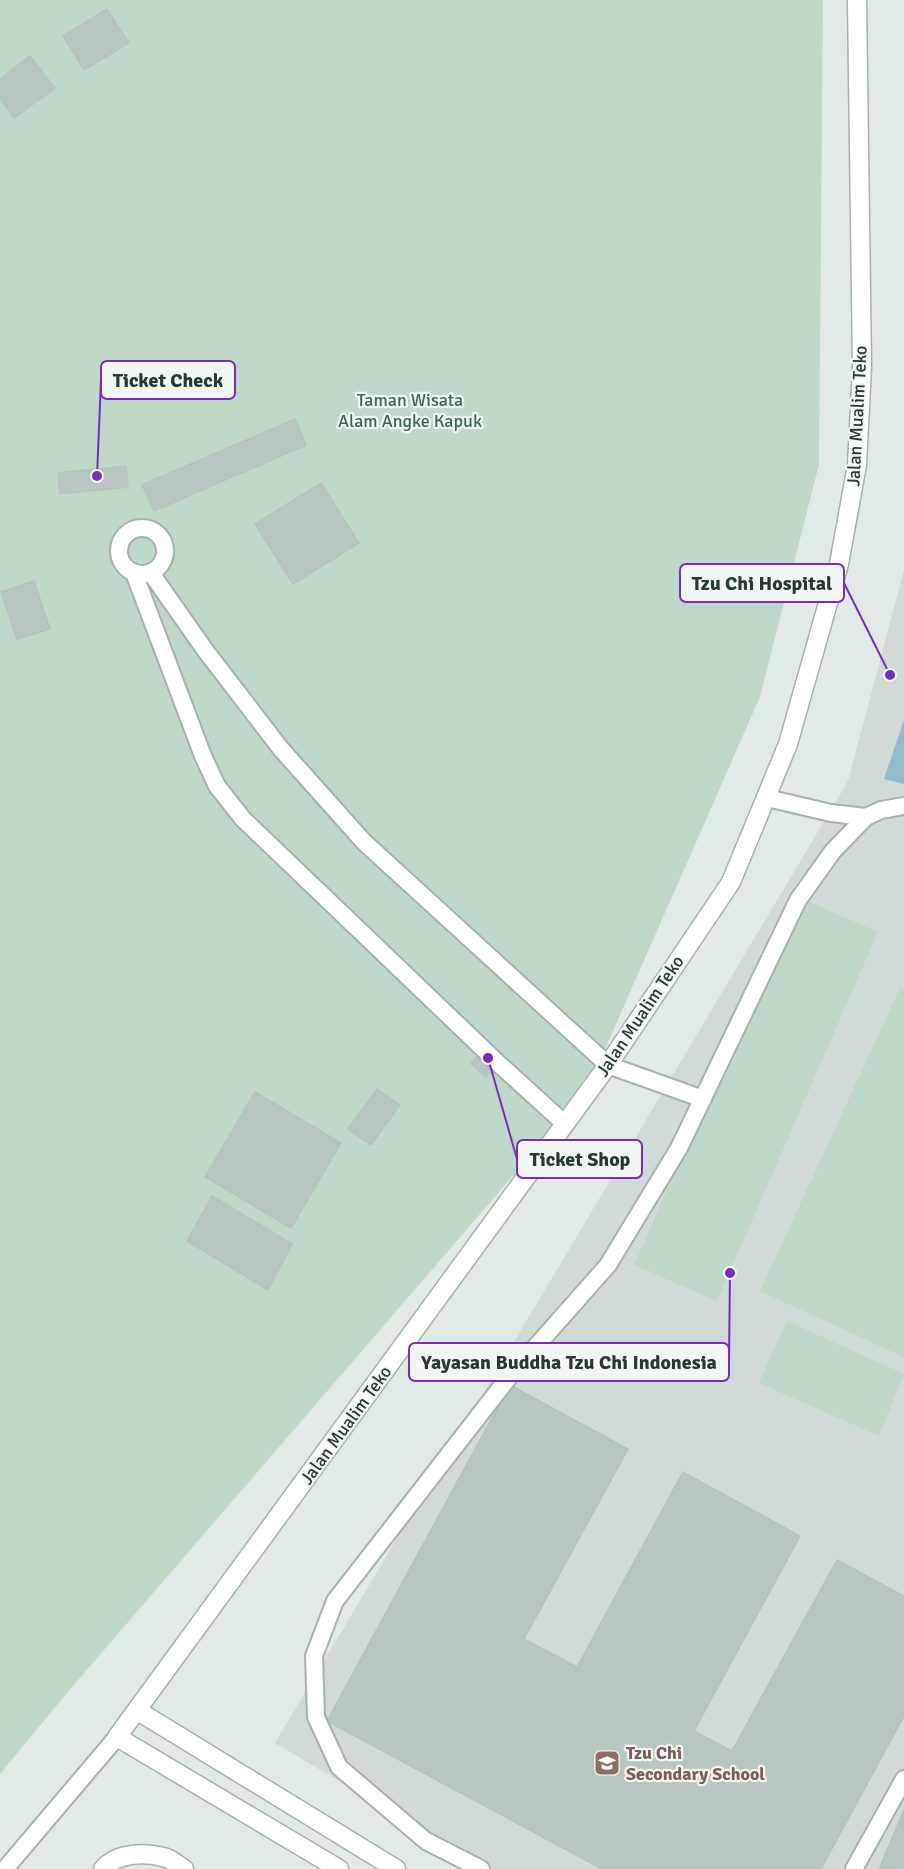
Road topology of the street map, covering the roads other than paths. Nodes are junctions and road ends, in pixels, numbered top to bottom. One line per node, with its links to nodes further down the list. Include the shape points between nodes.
1 (857, 0): 2 (street, Jalan Mualim Teko, via 862,367 857,465 839,564 789,744)
2 (767, 798): 4 (lane); 5 (street, Jalan Mualim Teko, via 731,882)
3 (904, 806): 4 (lane)
4 (866, 817): 6 (lane, via 833,851 798,900)
5 (608, 1065): 6 (lane); 7 (street, Jalan Mualim Teko); 7 (lane, via 364,842 282,749 142,573 203,756 230,803)
6 (703, 1099): 16 (lane, via 679,1148 608,1265 509,1377 336,1601 314,1656 316,1717 339,1767 426,1840)
7 (565, 1124): 8 (street, Jalan Mualim Teko)
8 (138, 1711): 9 (street, Jalan Mualim Teko); 15 (street)
9 (117, 1737): 11 (lane, Jalan Mualim Teko); 14 (street)
10 (904, 1779): 17 (lane)
11 (5, 1869)
12 (104, 1869): 13 (street, via 109,1862 135,1854 165,1857)
13 (184, 1869)
14 (339, 1869)
15 (396, 1869)
16 (481, 1869)
17 (854, 1869)

